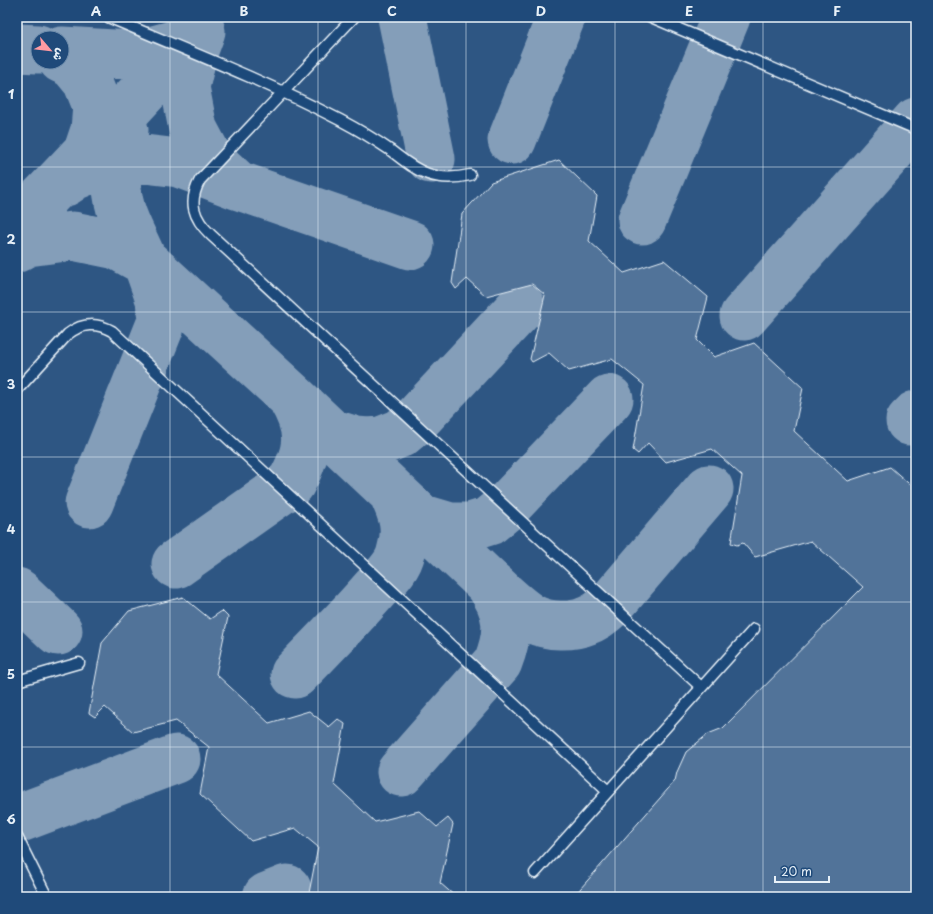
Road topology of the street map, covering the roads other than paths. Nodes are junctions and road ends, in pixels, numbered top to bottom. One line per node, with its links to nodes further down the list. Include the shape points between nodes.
1 (108, 17): 4 (lane)
2 (354, 17): 4 (lane)
3 (652, 17): 5 (lane)
4 (284, 92): 6 (lane, via 357,129 416,169 442,177); 11 (lane, via 200,180 193,199 197,219)
5 (916, 129)
6 (470, 175)
7 (17, 390): 12 (lane, via 74,330 98,325 112,331)
8 (754, 629): 11 (lane)
9 (79, 663): 10 (lane)
10 (17, 681)
11 (701, 687): 12 (lane)
12 (608, 791): 14 (lane)
13 (17, 837): 15 (lane)
14 (535, 873)
15 (47, 897)

